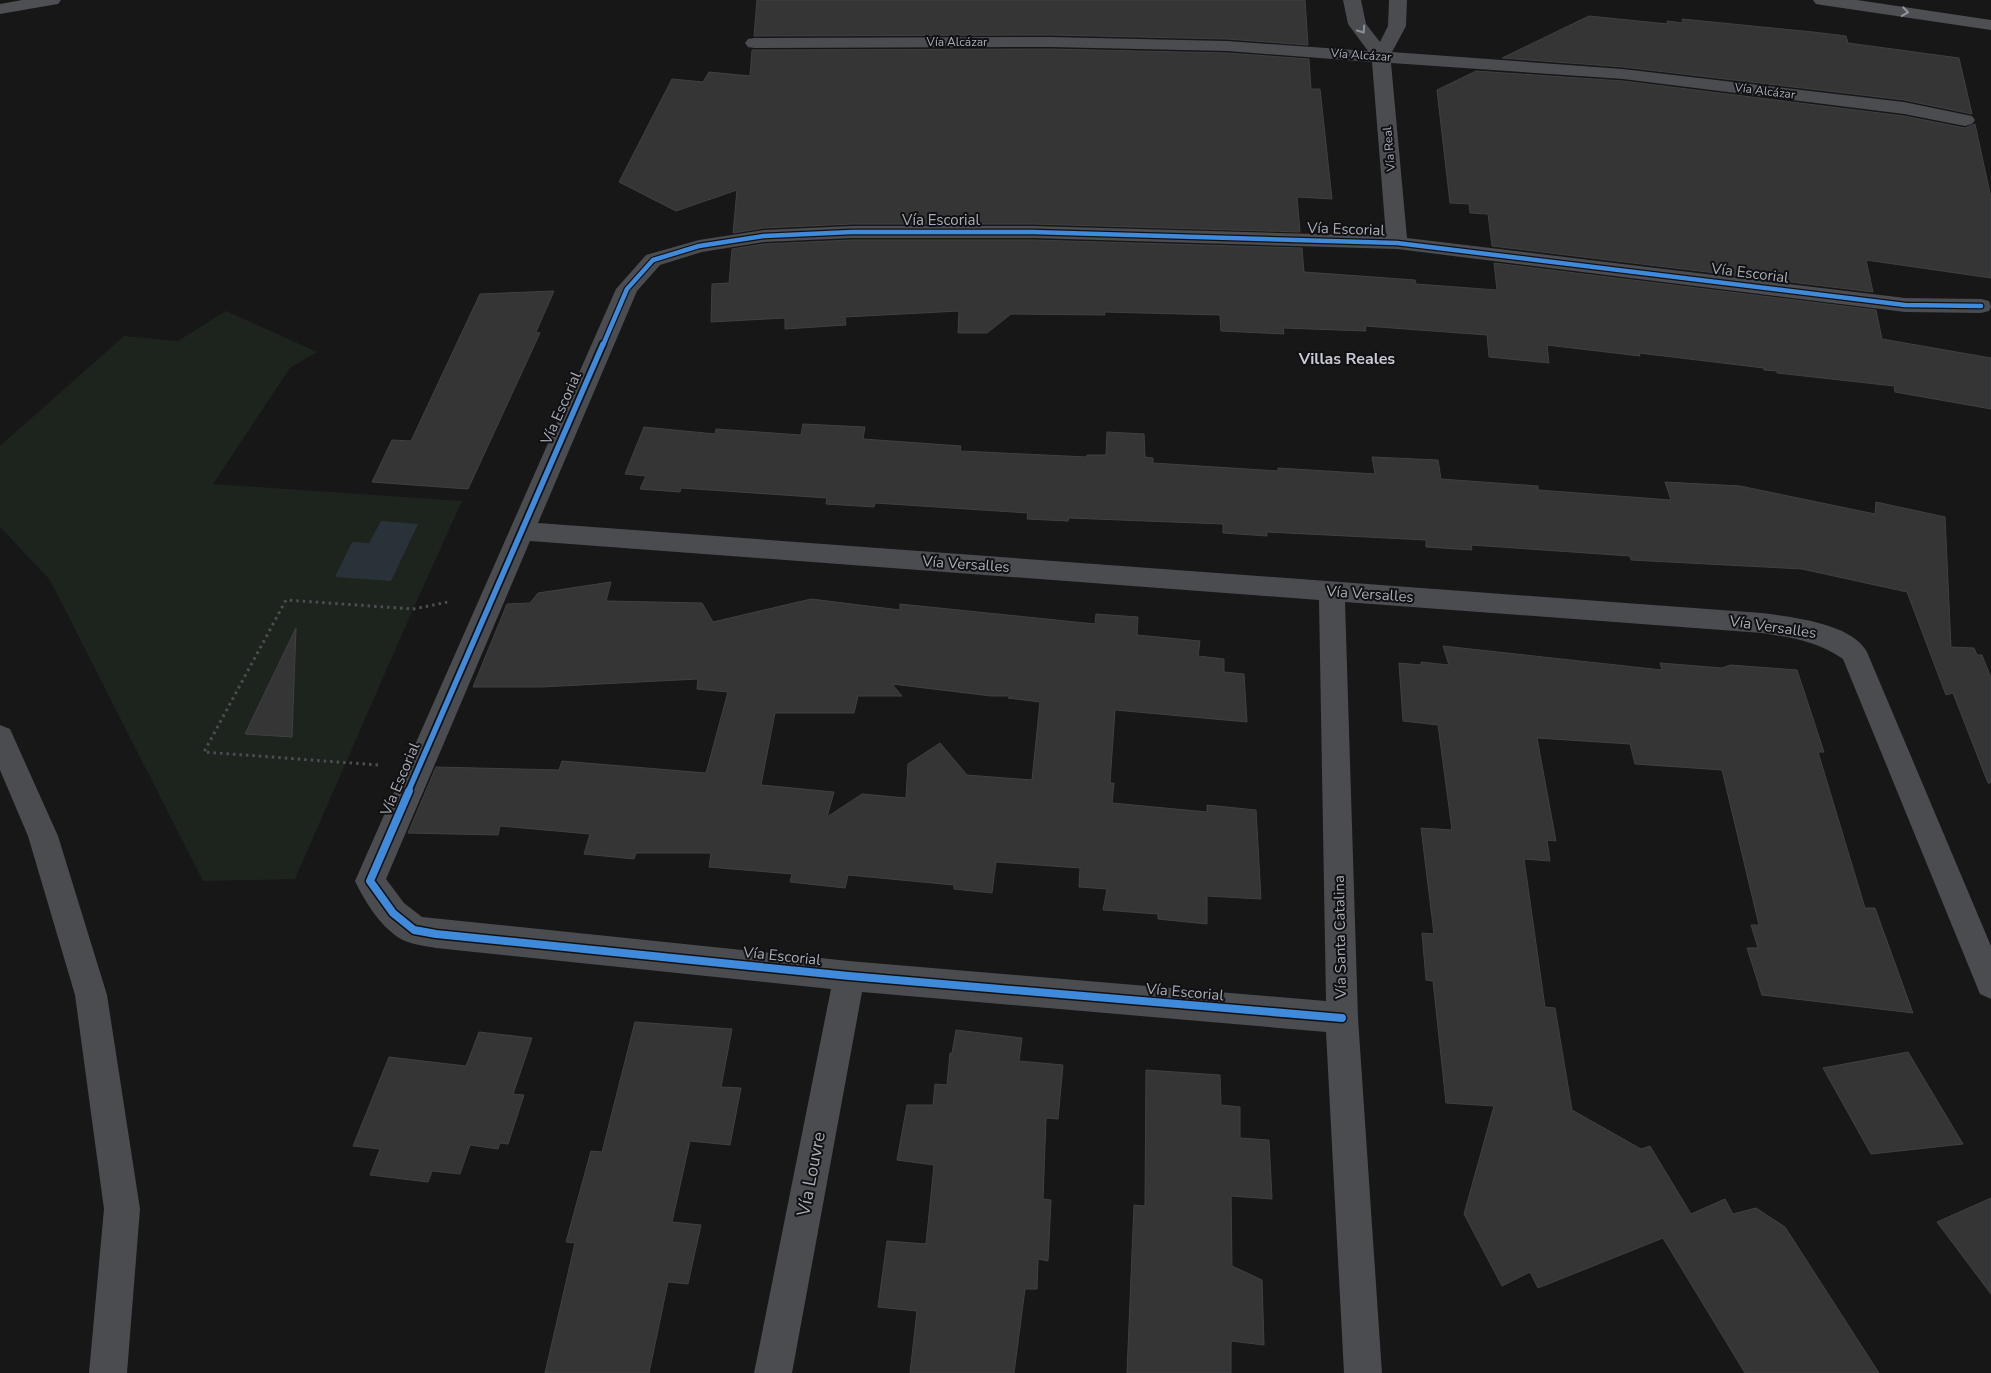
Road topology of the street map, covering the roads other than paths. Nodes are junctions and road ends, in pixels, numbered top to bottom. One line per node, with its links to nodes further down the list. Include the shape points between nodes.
1 (52, 0): 5 (main road)
2 (1352, 0): 8 (street, one-way to 8, via 1357,24)
3 (1398, 0): 8 (street, via 1397,26)
4 (1822, 0): 6 (main road, one-way to 6)
5 (0, 9)
6 (1991, 25)
7 (754, 43): 8 (street, Vía Alcázar, via 1050,42 1227,46)
8 (1381, 56): 9 (street, Vía Alcázar, via 1623,74 1904,108); 10 (street, Vía Real)
9 (1965, 120)
10 (1397, 243): 11 (street, Vía Escorial, via 1905,305); 12 (street, Vía Escorial, via 1033,232 852,232 764,236 698,246 653,260 627,289)
11 (1981, 306)
12 (521, 531): 13 (street, Vía Versalles); 15 (street, Vía Escorial, via 370,881 394,913 414,930)
13 (1332, 591): 16 (street, Vía Versalles, via 1762,623 1812,630 1836,640 1854,652); 17 (street, Vía Santa Catalina)
14 (0, 737): 18 (street, via 43,836 91,995 122,1209)
15 (850, 976): 17 (street, Vía Escorial); 19 (street, Vía Louvre)
16 (1991, 984)
17 (1342, 1018): 20 (street, Vía Santa Catalina)
18 (108, 1373)
19 (773, 1373)
20 (1362, 1373)

